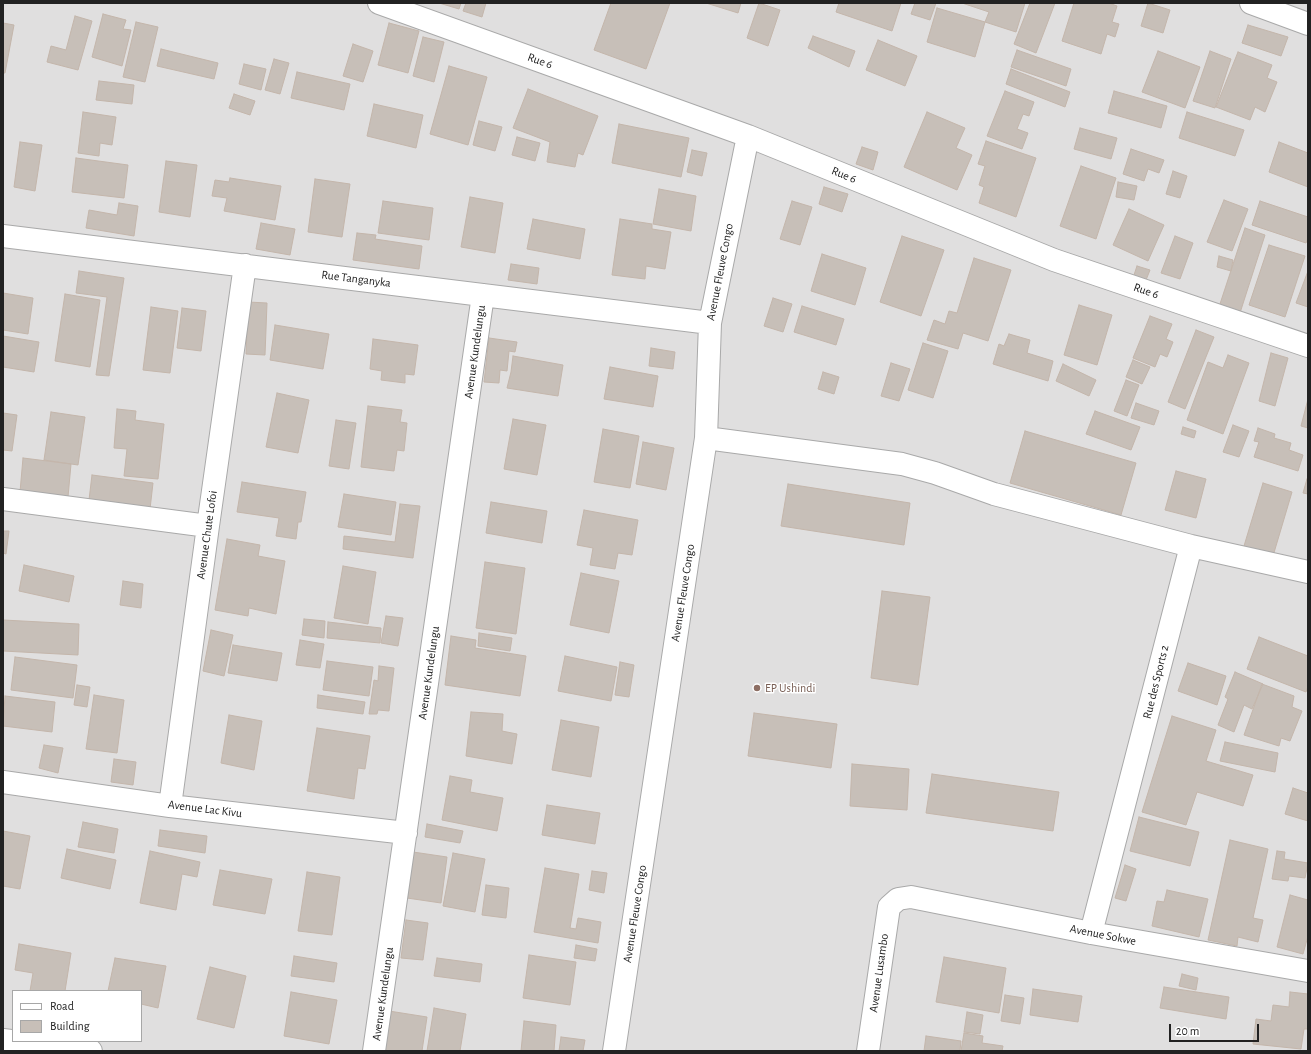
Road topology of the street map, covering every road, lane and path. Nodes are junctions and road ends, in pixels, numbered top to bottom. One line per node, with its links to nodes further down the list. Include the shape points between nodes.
1 (379, 3): 4 (street, Rue 6)
2 (1251, 3): 3 (street)
3 (1308, 24)
4 (748, 136): 8 (street, Avenue Fleuve Congo); 9 (street, Rue 6, via 1054,260)
5 (3, 236): 6 (street, Rue Tanganyka)
6 (245, 265): 7 (street, Rue Tanganyka); 12 (street, Avenue Chute Lofoi)
7 (483, 295): 8 (street, Rue Tanganyka); 17 (street, Avenue Kundelungu)
8 (710, 323): 10 (street, Avenue Fleuve Congo)
9 (1308, 346)
10 (706, 438): 13 (street, via 902,464 994,494); 24 (street, Avenue Fleuve Congo)
11 (3, 499): 12 (street)
12 (208, 526): 16 (street, Avenue Chute Lofoi)
13 (1191, 546): 14 (street); 19 (street, Rue des Sports 2)
14 (1308, 572)
15 (3, 782): 16 (street, Avenue Lac Kivu)
16 (170, 806): 17 (street, Avenue Lac Kivu)
17 (406, 833): 23 (street, Avenue Kundelungu)
18 (898, 899): 19 (street, Avenue Sokwe, via 911,897); 25 (street, Avenue Lusambo, via 889,907)
19 (1091, 933): 20 (street, Avenue Sokwe)
20 (1308, 971)
21 (19, 1042): 22 (street)
22 (91, 1051)
23 (374, 1051)
24 (614, 1051)
25 (868, 1051)

